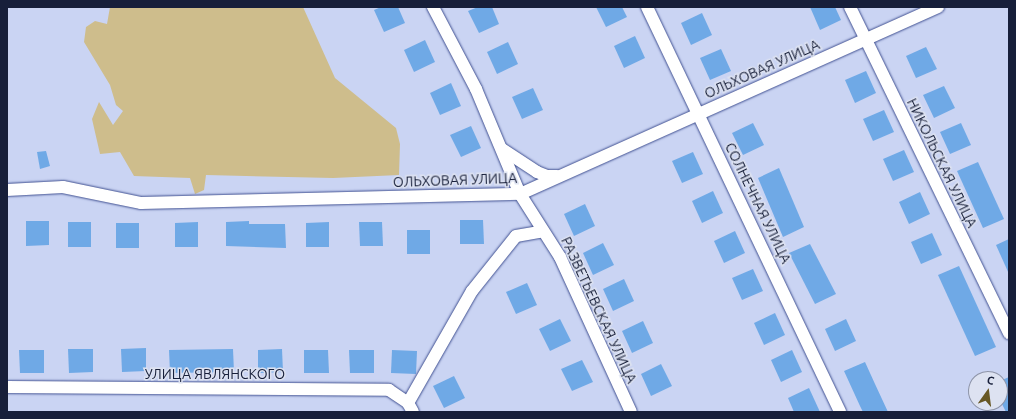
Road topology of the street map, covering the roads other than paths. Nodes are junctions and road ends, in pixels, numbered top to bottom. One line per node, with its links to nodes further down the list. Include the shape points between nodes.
1 (433, 7): 7 (street, РАЗВЕТЬЕВСКАЯ УЛИЦА, via 476,89)
2 (647, 7): 6 (street, СОЛНЕЧНАЯ УЛИЦА)
3 (850, 7): 5 (street, НИКОЛЬСКАЯ УЛИЦА)
4 (938, 7): 5 (street, ОЛЬХОВАЯ УЛИЦА)
5 (864, 40): 6 (street, ОЛЬХОВАЯ УЛИЦА); 12 (street, НИКОЛЬСКАЯ УЛИЦА)
6 (698, 114): 8 (street, ОЛЬХОВАЯ УЛИЦА); 16 (street, СОЛНЕЧНАЯ УЛИЦА)
7 (502, 149): 8 (street, via 537,172); 10 (street, РАЗВЕТЬЕВСКАЯ УЛИЦА)
8 (557, 176): 10 (street, ОЛЬХОВАЯ УЛИЦА)
9 (7, 190): 10 (street, ОЛЬХОВАЯ УЛИЦА, via 63,187 141,203)
10 (520, 194): 11 (street, РАЗВЕТЬЕВСКАЯ УЛИЦА)
11 (543, 231): 14 (street, via 516,236 472,291); 15 (street, РАЗВЕТЬЕВСКАЯ УЛИЦА, via 560,257)
12 (1009, 333)
13 (7, 387): 14 (street, УЛИЦА ЯВЛЯНСКОГО, via 389,390)
14 (411, 408)
15 (631, 412)
16 (840, 412)

